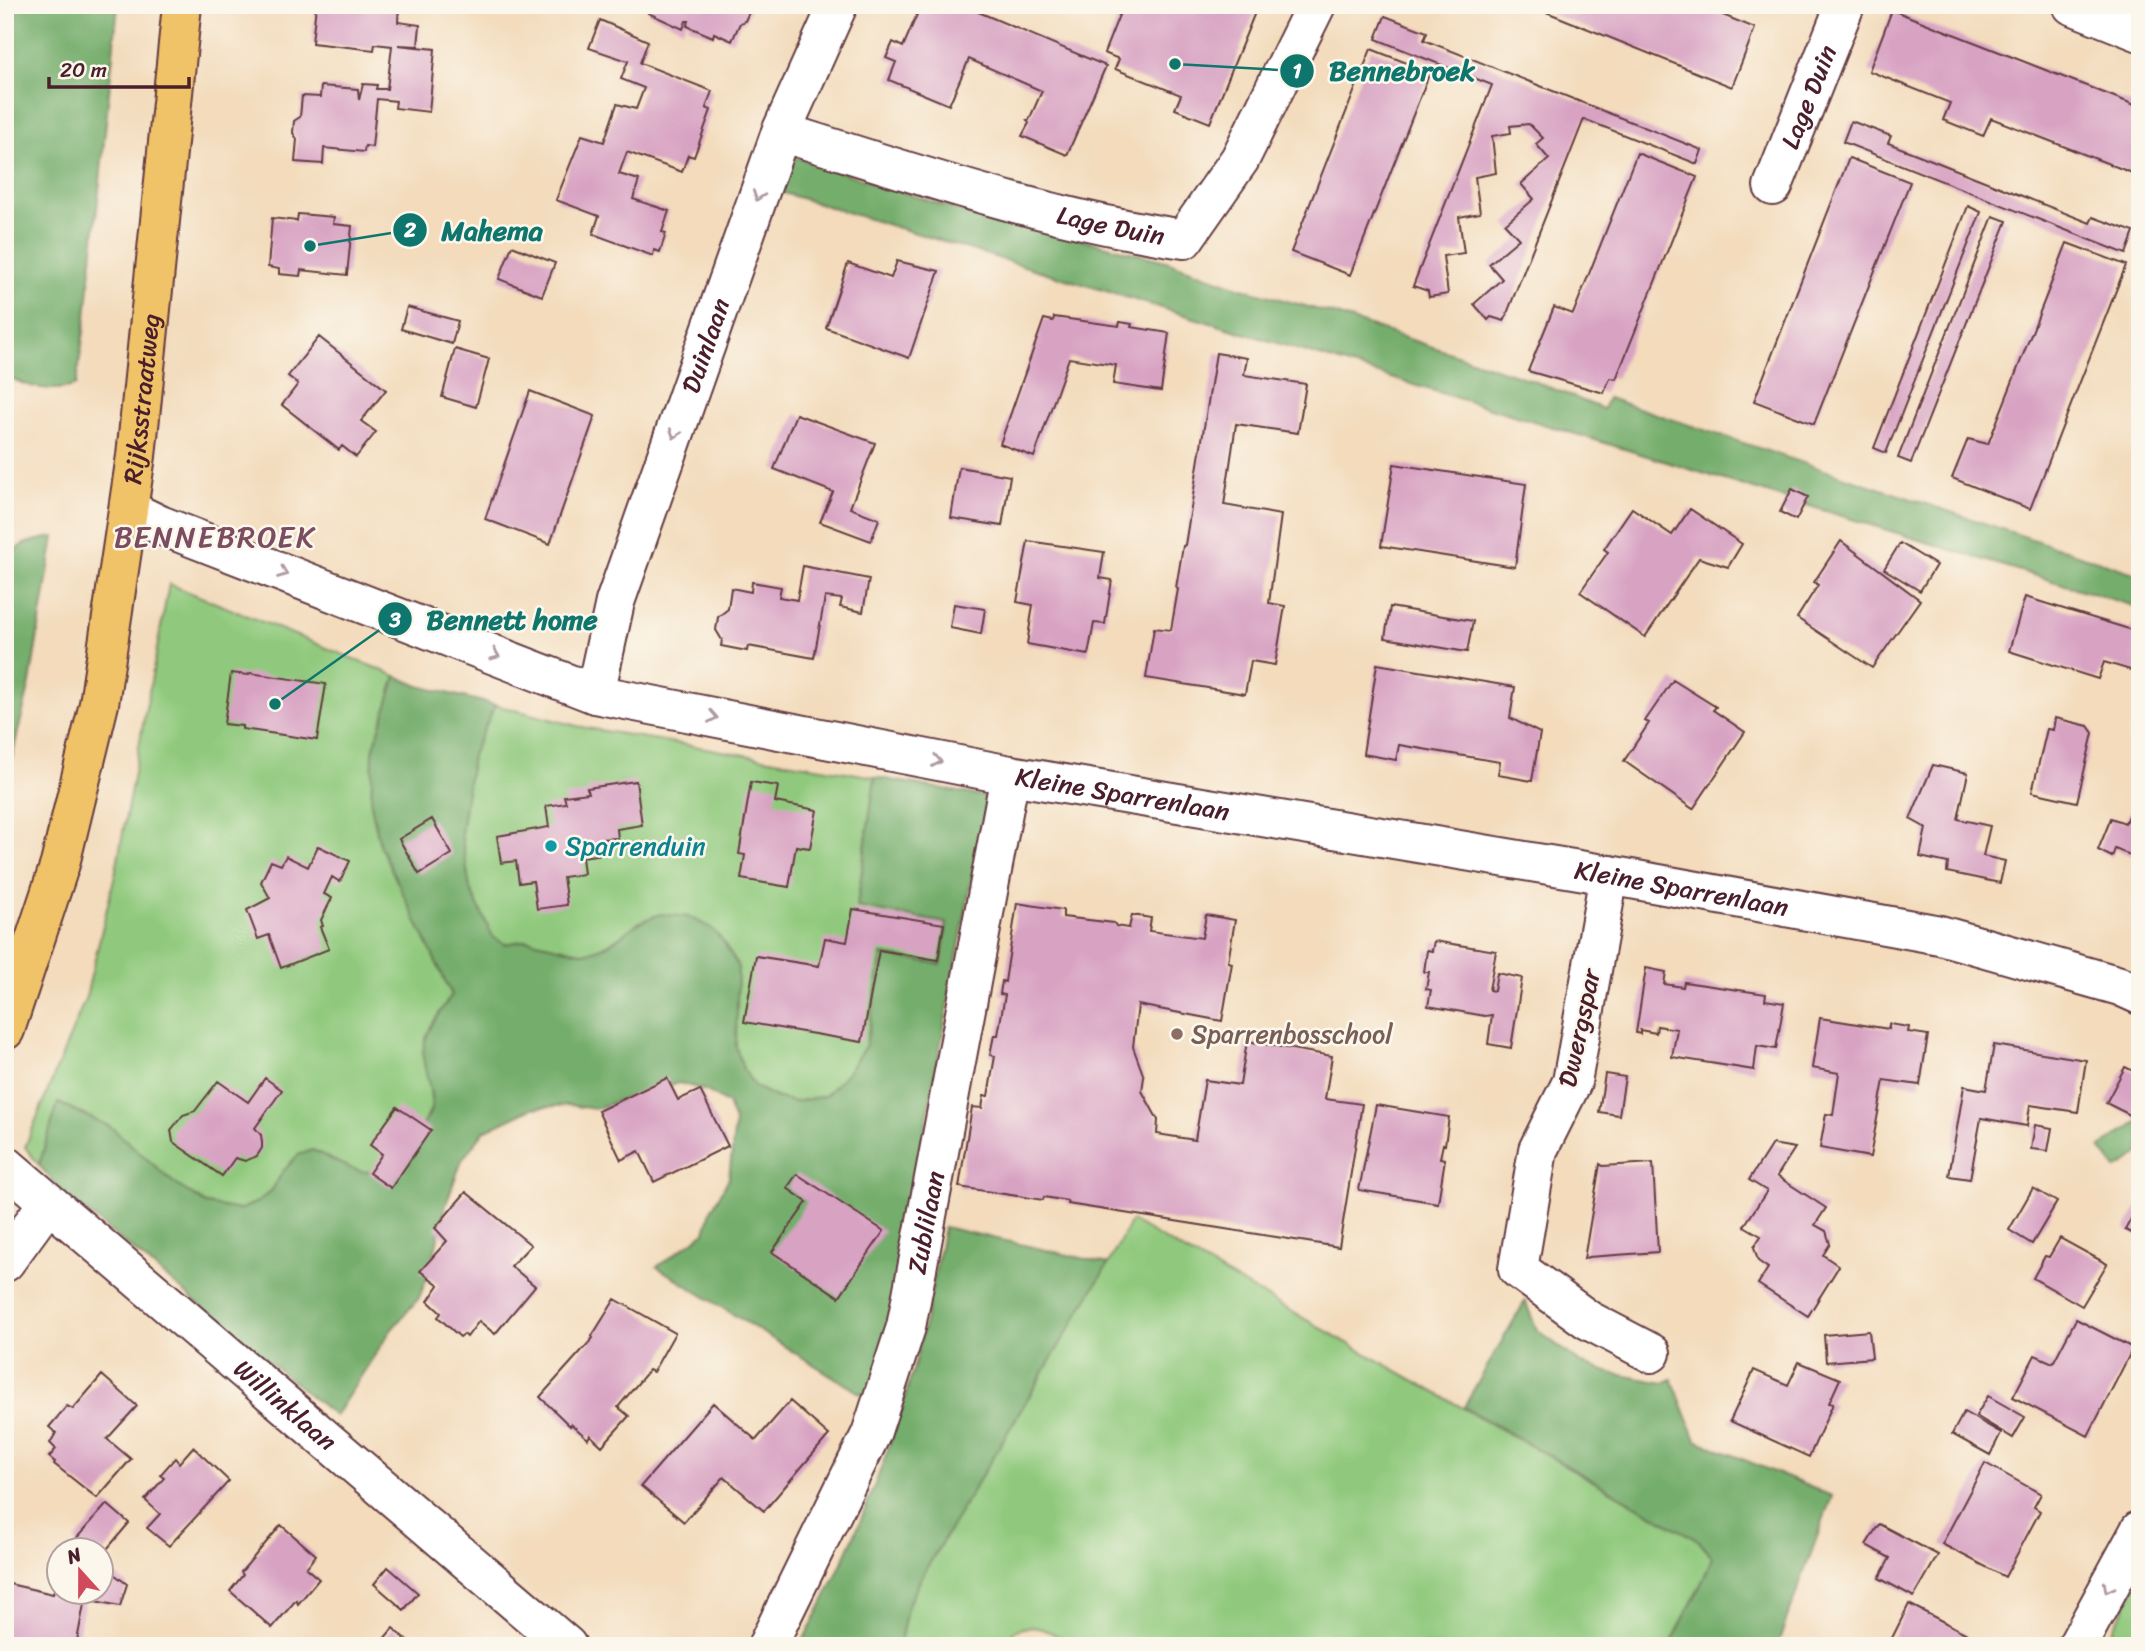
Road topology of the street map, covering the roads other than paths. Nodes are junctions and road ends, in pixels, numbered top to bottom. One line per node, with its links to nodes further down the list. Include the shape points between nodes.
1 (182, 5): 9 (main road, Rijksstraatweg)
2 (838, 5): 7 (street, Duinlaan)
3 (1316, 5): 7 (street, Lage Duin, via 1240,159 1184,239 1033,209)
4 (1845, 5): 8 (street, Lage Duin)
5 (2072, 5): 6 (street)
6 (2140, 32)
7 (781, 132): 10 (street, Duinlaan, one-way to 10, via 615,602)
8 (1773, 186)
9 (129, 510): 10 (street, Kleine Sparrenlaan, one-way to 10); 14 (main road, Rijksstraatweg, via 96,718 60,864)
10 (596, 694): 11 (street, Kleine Sparrenlaan, one-way to 11)
11 (1010, 775): 12 (street, Kleine Sparrenlaan); 21 (street, Zublilaan, via 906,1327 871,1434)
12 (1609, 875): 13 (street, Kleine Sparrenlaan, via 1940,935); 18 (street, Dwergspar, via 1572,1082 1538,1150 1518,1269 1588,1320)
13 (2140, 995)
14 (5, 1030)
15 (5, 1166): 16 (street, Willinklaan)
16 (48, 1203): 17 (street); 20 (street, Willinklaan)
17 (5, 1262)
18 (1651, 1353)
19 (2140, 1530): 22 (street, one-way to 22)
20 (567, 1646)
21 (767, 1646)
22 (2077, 1646)

